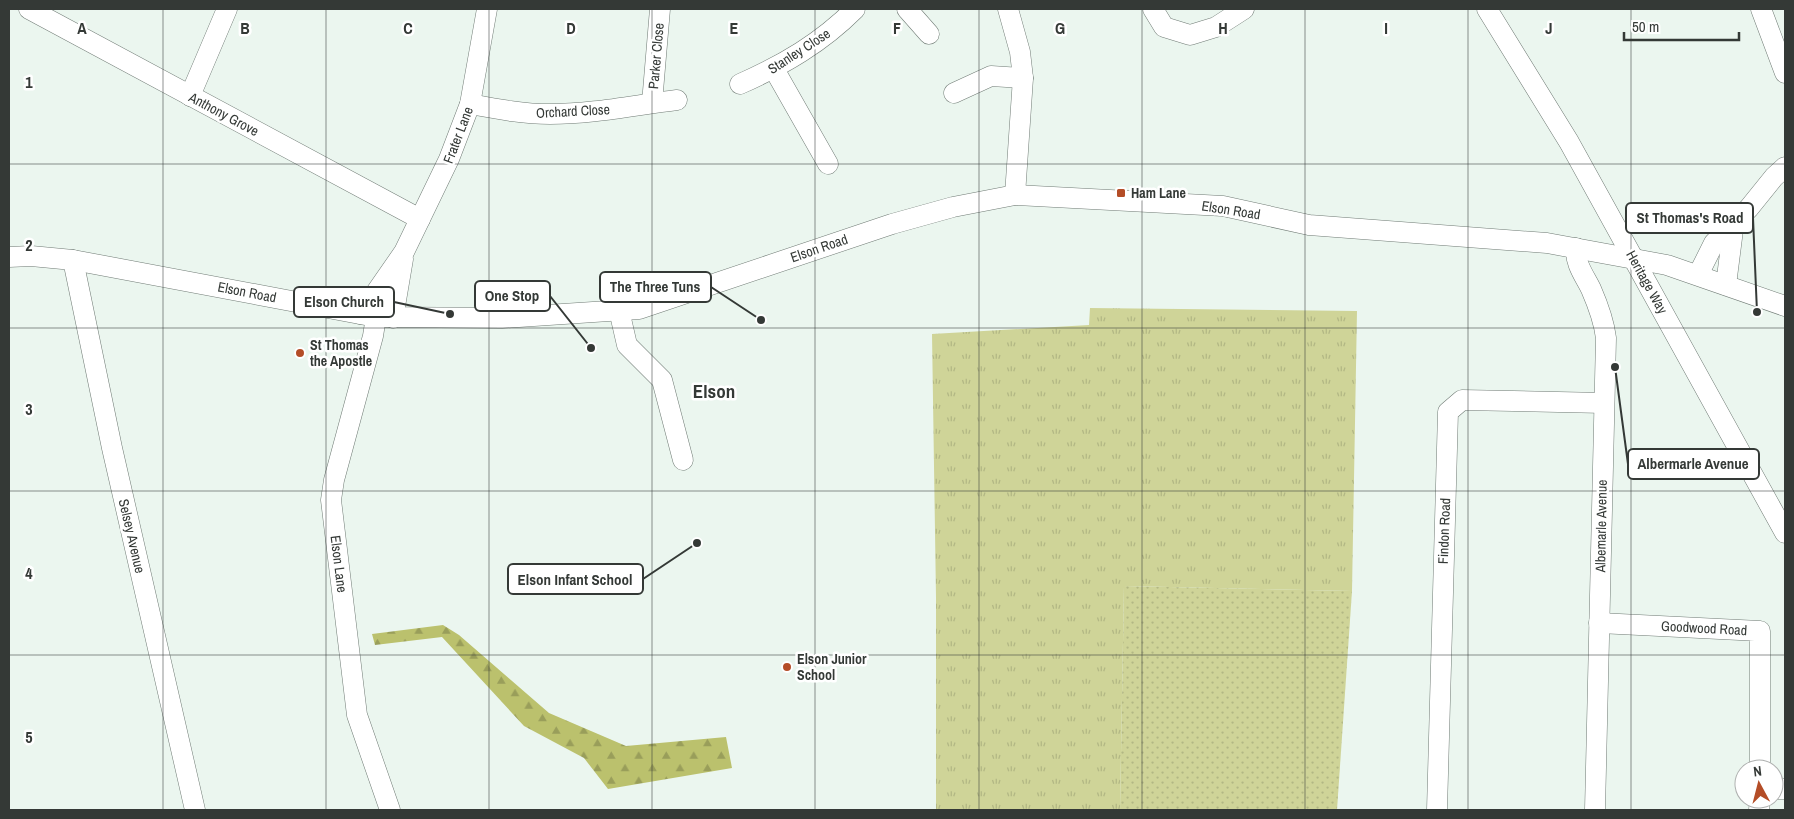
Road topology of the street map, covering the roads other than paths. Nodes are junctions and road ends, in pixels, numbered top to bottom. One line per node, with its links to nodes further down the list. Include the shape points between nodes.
1 (29, 9): 18 (street, Anthony Grove)
2 (227, 9): 18 (street)
3 (487, 9): 21 (street, Frater Lane)
4 (660, 9): 20 (street, Parker Close)
5 (853, 9): 13 (street, Stanley Close, via 823,39)
6 (907, 9): 12 (street)
7 (1008, 9): 15 (street, via 1020,52)
8 (1153, 9): 9 (street, via 1164,27 1190,35 1216,27)
9 (1244, 9)
10 (1487, 9): 30 (street, Heritage Way, via 1569,142)
11 (1762, 9): 14 (street)
12 (929, 34)
13 (774, 69): 16 (street, Stanley Close); 22 (street)
14 (1785, 73)
15 (1023, 78): 17 (street, via 991,76); 24 (street)
16 (740, 84)
17 (954, 92)
18 (190, 96): 25 (street, Anthony Grove)
19 (677, 100): 20 (street, Orchard Close)
20 (652, 103): 21 (street, Orchard Close, via 603,111 550,114 512,112)
21 (470, 104): 25 (street, Frater Lane, via 449,159)
22 (828, 164)
23 (1785, 167): 26 (street)
24 (1015, 195): 27 (street, Elson Road, via 1222,206 1309,225); 35 (street, Elson Road, via 953,207 892,224 639,309)
25 (420, 219): 28 (street, Frater Lane)
26 (1734, 222): 32 (street, via 1714,243); 33 (street)
27 (1576, 248): 30 (street, Elson Road); 37 (street, Albemarle Avenue, via 1575,259 1604,323)
28 (404, 252): 36 (street, Frater Lane); 36 (street, Frater Lane)
29 (9, 257): 31 (street, Elson Road)
30 (1633, 258): 32 (street, Elson Road); 39 (street, Heritage Way)
31 (73, 260): 36 (street, Elson Road); 42 (street, Selsey Avenue, via 110,439)
32 (1698, 275): 33 (street, Elson Road)
33 (1726, 284): 34 (street, Elson Road)
34 (1785, 306)
35 (619, 310): 36 (street, Elson Road, via 502,318); 38 (street, via 628,346 662,380)
36 (376, 317): 43 (street, Elson Lane, via 331,500 357,715)
37 (1604, 403): 40 (street, Albemarle Avenue); 44 (street, Findon Road, via 1462,400 1448,412)
38 (683, 460)
39 (1785, 533)
40 (1599, 623): 41 (street, Goodwood Road, via 1760,631); 45 (street, Albemarle Avenue)
41 (1760, 759)
42 (195, 810)
43 (390, 810)
44 (1437, 810)
45 (1595, 810)

